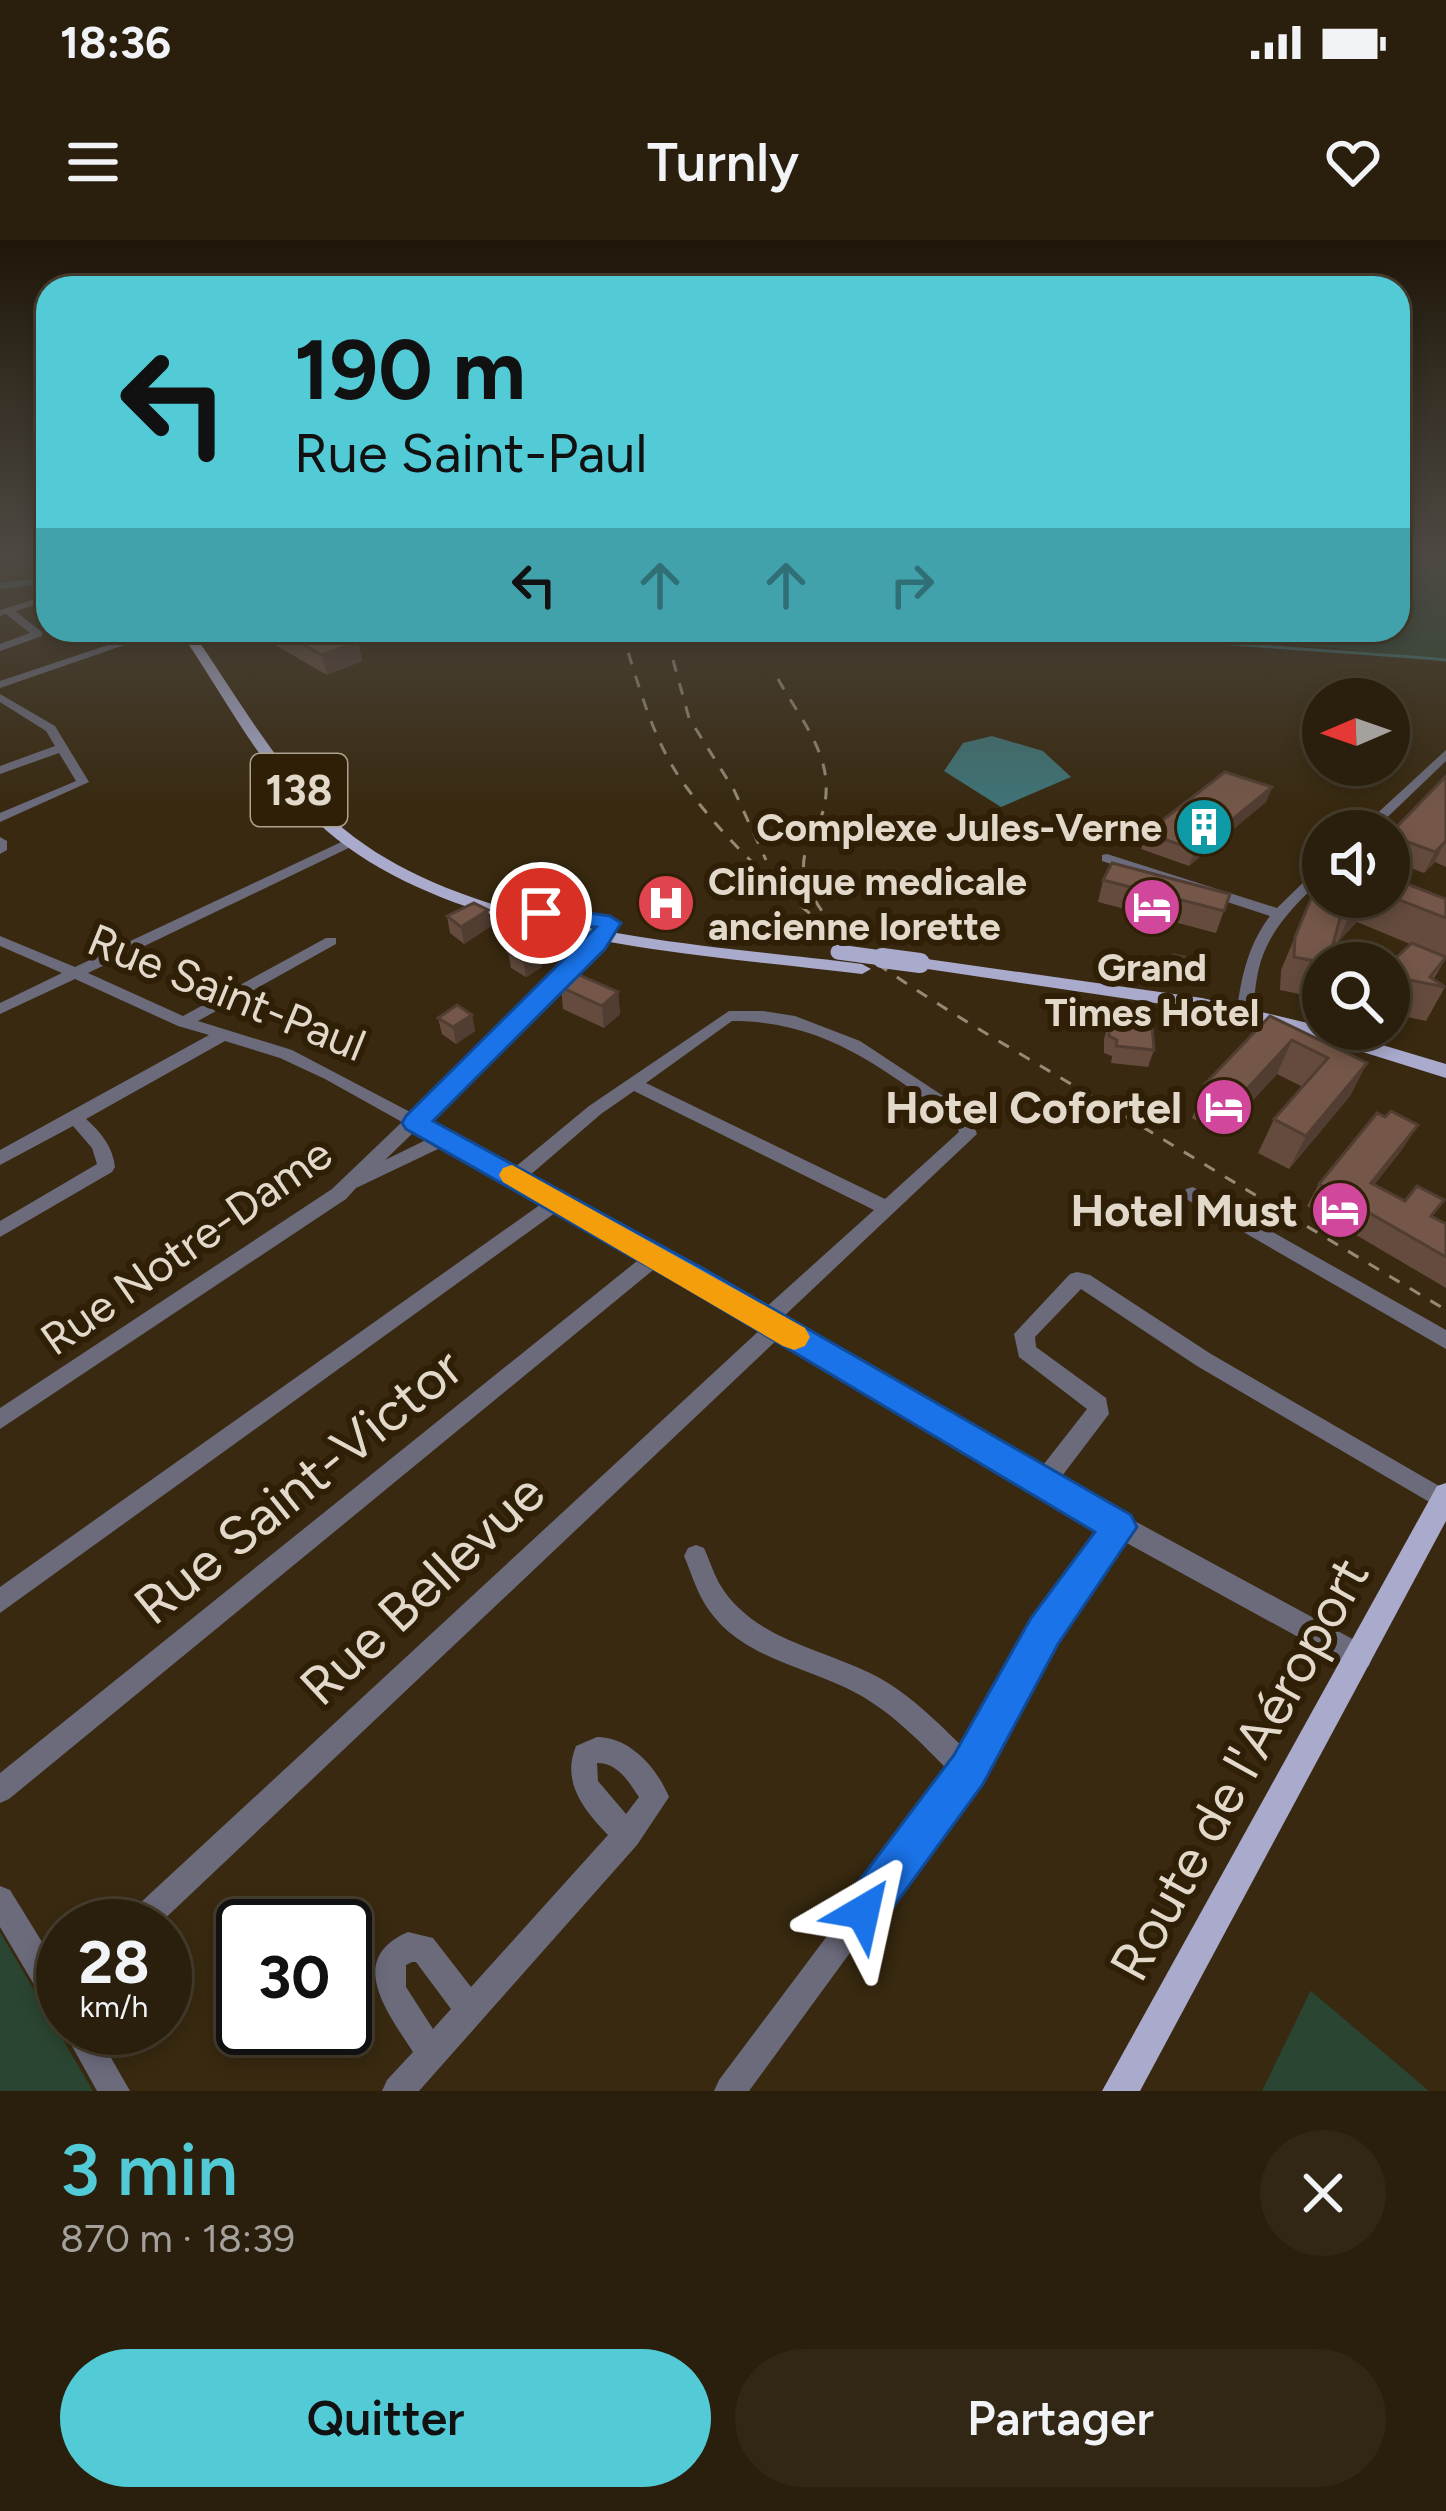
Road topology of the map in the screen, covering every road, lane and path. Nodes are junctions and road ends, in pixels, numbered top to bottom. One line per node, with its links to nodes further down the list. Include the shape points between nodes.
1 (128, 642): 3 (street)
2 (193, 642): 10 (main road, 138, via 309,804)
3 (0, 685)
4 (0, 697): 5 (street, via 51,729)
5 (64, 747): 7 (street); 9 (street, via 82,784)
6 (1446, 754): 8 (street)
7 (0, 770)
8 (1387, 810)
9 (0, 818)
10 (352, 841): 14 (main road, 138, via 461,896 540,924); 18 (street)
11 (1107, 858): 13 (street)
12 (1302, 890): 13 (street)
13 (1276, 914): 20 (street, via 1255,950)
14 (607, 929): 17 (main road, bridge, via 838,952); 17 (main road, 138, via 862,969); 27 (street, Rue Notre-Dame)
15 (0, 940): 18 (street, Rue Saint-Paul)
16 (331, 941): 21 (street)
17 (920, 970): 20 (main road, 138)
18 (71, 975): 19 (street); 21 (street, Rue Saint-Paul)
19 (0, 1009)
20 (1244, 1019): 23 (main road); 25 (main road, 138)
21 (184, 1022): 22 (street, Rue Saint-Paul)
22 (221, 1036): 26 (street); 27 (street, Rue Saint-Paul, via 286,1054)
23 (1446, 1072)
24 (634, 1084): 30 (street); 34 (street); 34 (street, Rue Bellevue, via 729,1016 824,1027 967,1122 968,1134)
25 (1446, 1084)
26 (74, 1118): 29 (street); 35 (street, via 106,1156 106,1167)
27 (415, 1123): 28 (street, Rue Saint-Paul); 31 (street, Rue Notre-Dame)
28 (450, 1141): 30 (street, Rue Saint-Paul); 31 (street)
29 (0, 1158)
30 (516, 1177): 33 (street, Rue Saint-Paul)
31 (348, 1186): 39 (street, Rue Notre-Dame)
32 (1193, 1194): 38 (street)
33 (559, 1201): 36 (street, Rue Saint-Paul); 44 (street)
34 (887, 1208): 37 (street, Rue Bellevue)
35 (0, 1230)
36 (657, 1256): 37 (street, Rue Saint-Paul); 47 (street, Rue Saint-Victor)
37 (771, 1323): 40 (street, Rue Saint-Paul); 49 (street, Rue Bellevue)
38 (1446, 1340)
39 (0, 1420)
40 (1043, 1483): 41 (street, via 1098,1405 1022,1343 1077,1280); 42 (street, Rue Saint-Paul)
41 (1445, 1498): 45 (main road, Route de l'Aéroport)
42 (1119, 1527): 45 (street, Rue Saint-Paul); 46 (street, via 1045,1631)
43 (696, 1556): 46 (street, via 704,1584 747,1632 891,1700)
44 (0, 1600)
45 (1360, 1658): 58 (main road, Route de l'Aéroport)
46 (968, 1770): 57 (street)
47 (0, 1790)
48 (627, 1835): 52 (street)
49 (164, 1899)
50 (0, 1900): 51 (street)
51 (36, 1957)
52 (470, 2010): 53 (street); 53 (street, via 423,1948 392,1958 391,1991)
53 (431, 2053): 56 (street)
54 (93, 2055): 55 (street)
55 (114, 2091)
56 (398, 2091)
57 (730, 2091)
58 (1120, 2091)

